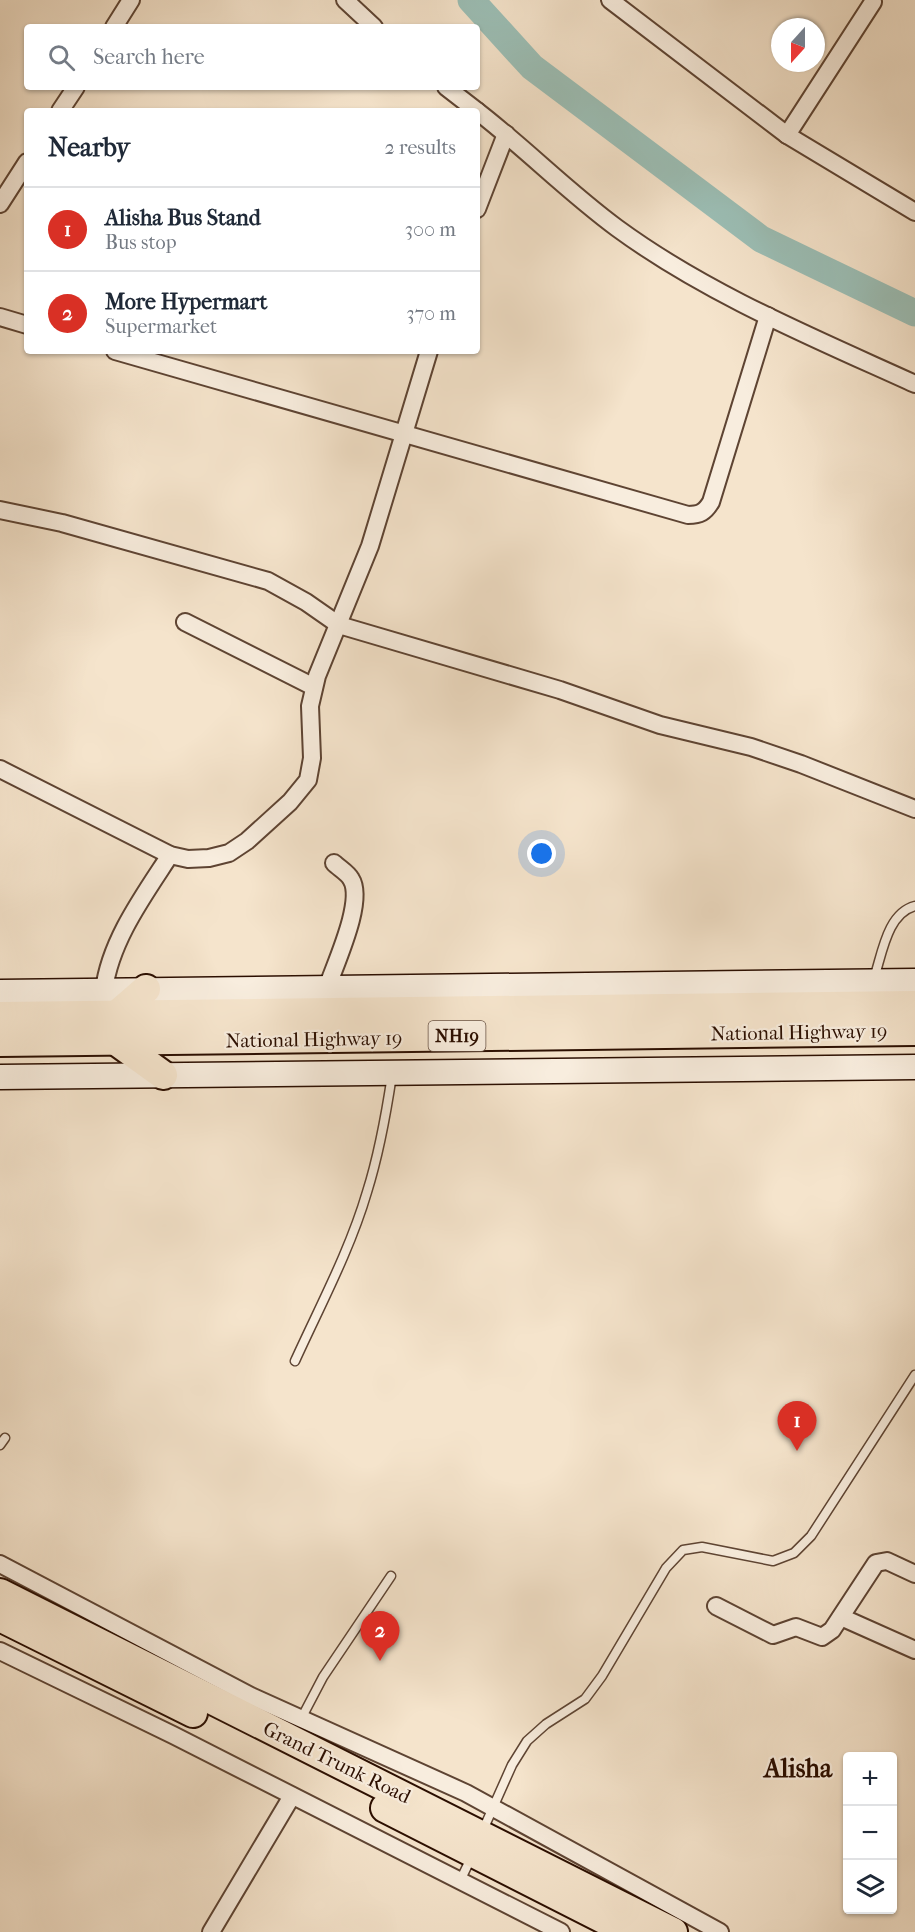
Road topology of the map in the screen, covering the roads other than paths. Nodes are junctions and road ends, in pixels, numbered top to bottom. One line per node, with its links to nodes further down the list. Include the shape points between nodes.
1 (131, 0): 5 (street)
2 (345, 0): 6 (street)
3 (610, 0): 13 (street)
4 (873, 2): 13 (street)
5 (116, 24)
6 (371, 24)
7 (74, 90): 9 (street)
8 (450, 90): 10 (street)
9 (62, 108)
10 (473, 108)
11 (480, 113): 12 (street)
12 (506, 134): 15 (street); 18 (street, via 617,228)
13 (787, 135): 17 (street)
14 (24, 167): 16 (street)
15 (480, 201)
16 (0, 204)
17 (915, 212)
18 (768, 316): 23 (street); 24 (street, via 711,502 706,511 697,515)
19 (0, 317): 20 (street)
20 (24, 324)
21 (125, 354): 24 (street)
22 (428, 354): 24 (street)
23 (915, 384)
24 (402, 435): 27 (street, via 370,546)
25 (0, 510): 27 (street, via 268,581)
26 (185, 622): 28 (street)
27 (339, 625): 28 (street); 30 (street, via 560,690 660,725 751,747)
28 (314, 687): 31 (street, via 310,706 312,770 290,802 229,853 188,859)
29 (0, 769): 31 (street)
30 (915, 809)
31 (170, 855): 38 (street, via 120,940)
32 (334, 863): 36 (street, via 351,879 356,892 354,909)
33 (915, 906): 35 (lane, via 898,915)
34 (915, 981): 35 (main road)
35 (873, 982): 36 (main road)
36 (327, 988): 37 (main road)
37 (146, 989): 38 (main road); 42 (highway)
38 (104, 990): 39 (main road)
39 (0, 992)
40 (915, 1005): 42 (highway, NH19)
41 (0, 1016): 42 (highway, NH19)
42 (116, 1028): 43 (highway, National Highway 19 / NH19); 44 (highway, National Highway 19 / NH19); 47 (highway)
43 (915, 1030)
44 (0, 1042)
45 (915, 1067): 46 (main road)
46 (392, 1072): 47 (main road); 49 (lane, via 367,1194)
47 (163, 1075): 48 (main road)
48 (0, 1077)
49 (295, 1361)
50 (915, 1375): 62 (lane, via 811,1536 794,1552 773,1561 702,1547 683,1550 666,1568 585,1699 526,1741)
51 (0, 1563): 60 (street)
52 (915, 1574): 57 (street, via 887,1561 876,1563)
53 (391, 1576): 60 (lane, via 323,1677)
54 (0, 1593): 63 (highway, Grand Trunk Road)
55 (716, 1606): 57 (street, via 773,1635 796,1627 822,1637)
56 (0, 1617): 63 (highway, Grand Trunk Road)
57 (841, 1617): 58 (street)
58 (915, 1650)
59 (0, 1651): 61 (street)
60 (301, 1719): 62 (street)
61 (292, 1796): 64 (street); 65 (street)
62 (492, 1807): 63 (lane); 69 (street)
63 (477, 1843): 64 (lane); 67 (highway, Grand Trunk Road); 68 (highway, Grand Trunk Road)
64 (460, 1881): 66 (street)
65 (211, 1932)
66 (561, 1932)
67 (629, 1932)
68 (673, 1932)
69 (720, 1932)

